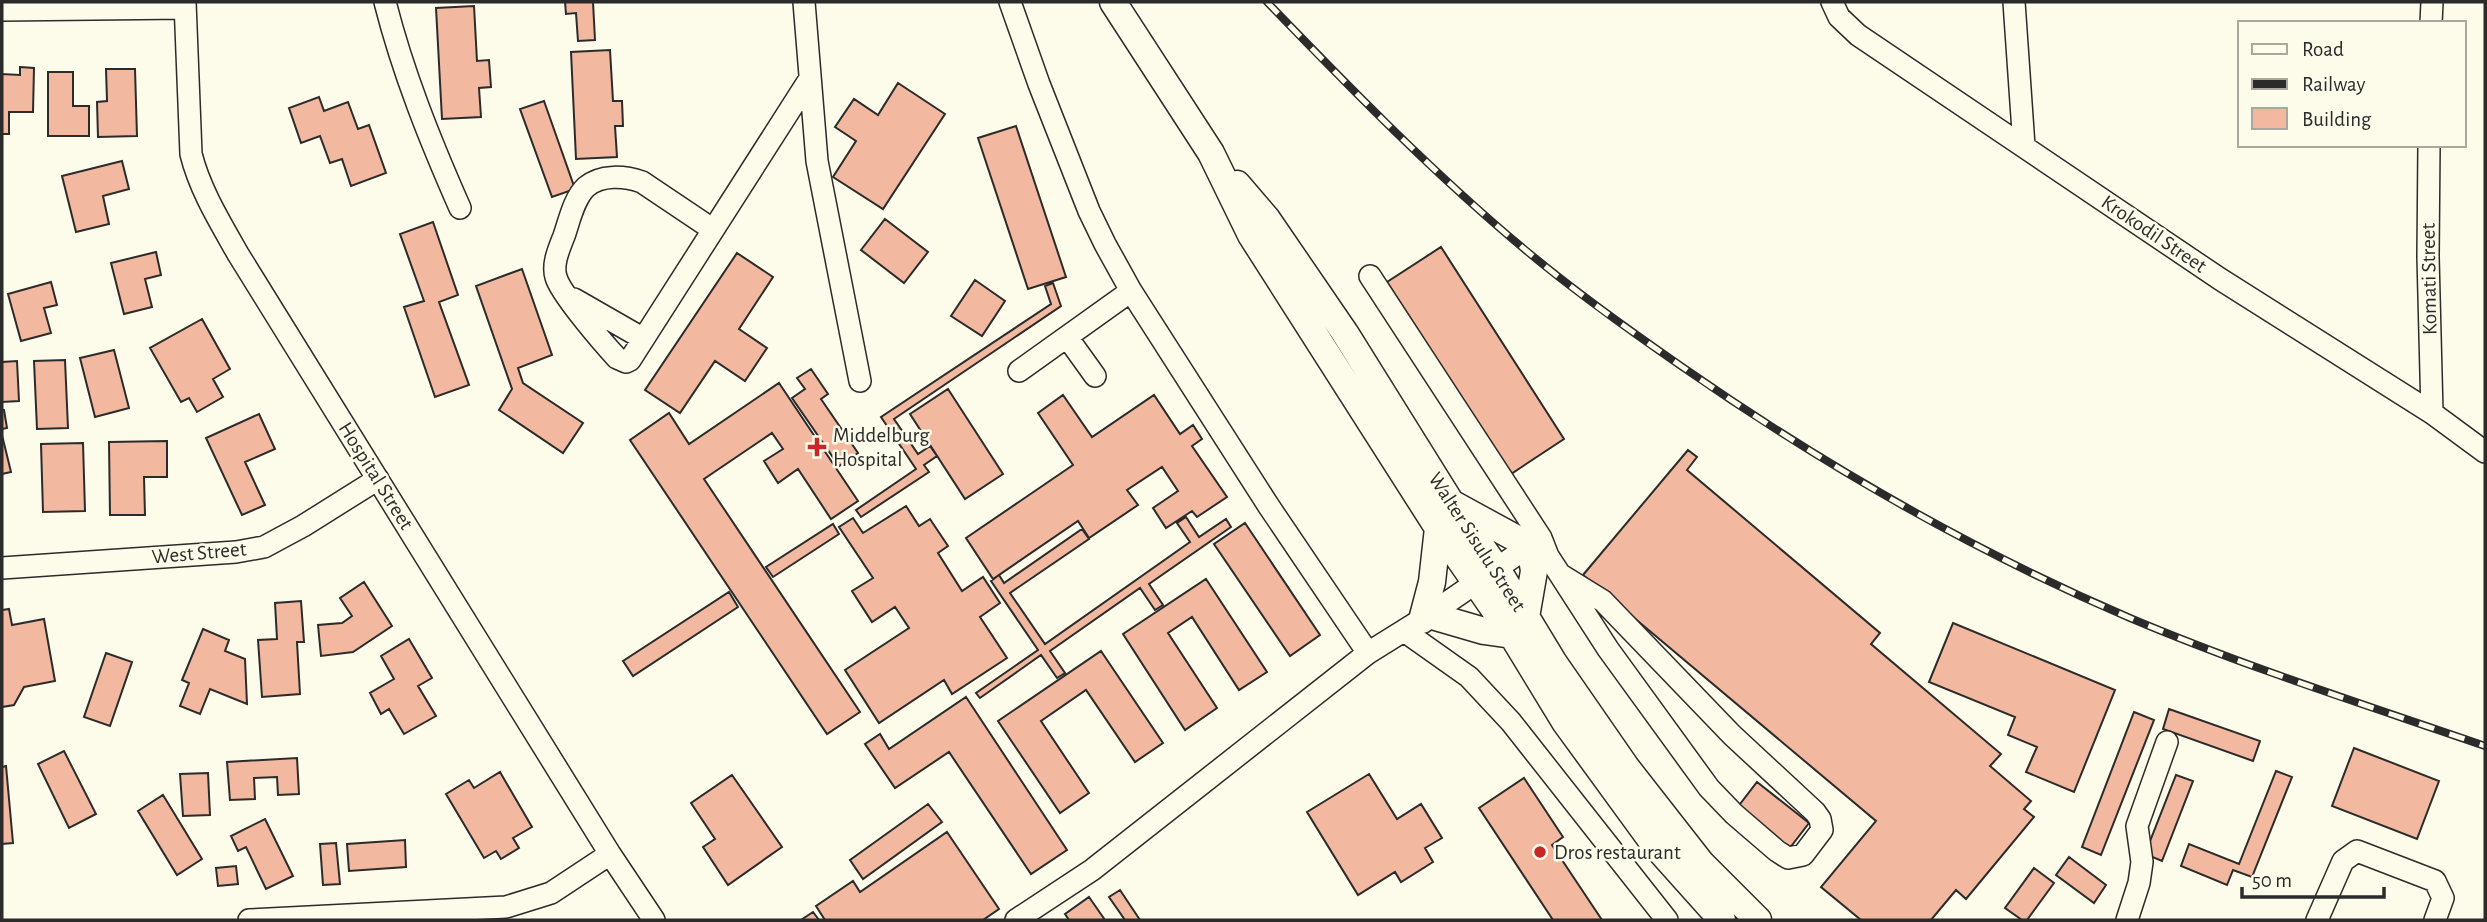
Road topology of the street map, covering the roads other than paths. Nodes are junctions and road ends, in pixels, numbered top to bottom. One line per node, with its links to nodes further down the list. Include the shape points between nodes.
1 (384, 2): 15 (street, via 410,86)
2 (804, 2): 11 (street)
3 (1010, 2): 18 (street, via 1089,211)
4 (1113, 2): 14 (main road, Walter Sisulu Street)
5 (2014, 2): 12 (street)
6 (2432, 2): 10 (street)
7 (1832, 4): 12 (street, Krokodil Street, via 1847,27)
8 (185, 5): 9 (street); 27 (street, Hospital Street, via 195,172 238,254)
9 (2, 10)
10 (2431, 21)
11 (809, 80): 16 (street); 24 (street, via 817,161)
12 (2024, 146): 25 (street, Krokodil Street)
13 (2429, 147): 25 (street, Komati Street)
14 (1211, 153): 28 (main road, Walter Sisulu Street, via 1275,231 1345,333); 29 (main road, Walter Sisulu Street, via 1251,235)
15 (460, 208)
16 (712, 229): 19 (street, via 629,177 591,184 577,201 555,264 555,276); 21 (street)
17 (1370, 276): 30 (street)
18 (1131, 291): 20 (street); 37 (street)
19 (565, 294): 21 (street); 21 (street, via 621,361 630,360)
20 (1067, 337): 22 (street); 23 (street)
21 (642, 338)
22 (1019, 371)
23 (1095, 376)
24 (860, 382)
25 (2432, 413): 26 (street, Krokodil Street)
26 (2485, 452)
27 (378, 479): 31 (street, West Street, via 264,547); 39 (street, Hospital Street)
28 (1451, 503): 30 (main road); 32 (main road, Walter Sisulu Street)
29 (1438, 528): 34 (main road, Walter Sisulu Street); 35 (main road, via 1432,582)
30 (1535, 542): 32 (street); 33 (street); 36 (main road, via 1534,571)
31 (2, 568)
32 (1497, 569): 34 (street); 36 (main road, Walter Sisulu Street)
33 (1561, 575): 33 (street, via 1604,601 1732,735 1815,812 1822,830 1803,855 1788,858 1777,851 1709,788 1608,649)
34 (1475, 584): 35 (street); 36 (main road, Walter Sisulu Street)
35 (1418, 622): 36 (main road, via 1484,631); 37 (street); 43 (street, via 1511,722)
36 (1519, 626): 44 (main road, Walter Sisulu Street, via 1565,722 1654,844); 45 (main road, Walter Sisulu Street, via 1554,663 1626,767 1701,863)
37 (1368, 653): 42 (street, via 1092,870)
38 (2167, 742): 46 (street, via 2137,826 2142,862)
39 (610, 855): 40 (street, via 551,893 506,907); 41 (street, Hospital Street)
40 (250, 920)
41 (654, 920)
42 (1016, 920)
43 (1667, 920)
44 (1722, 920)
45 (1758, 920)
46 (2127, 920)
47 (2317, 920): 48 (street, via 2343,861 2357,850 2435,881 2443,898)
48 (2435, 920)

